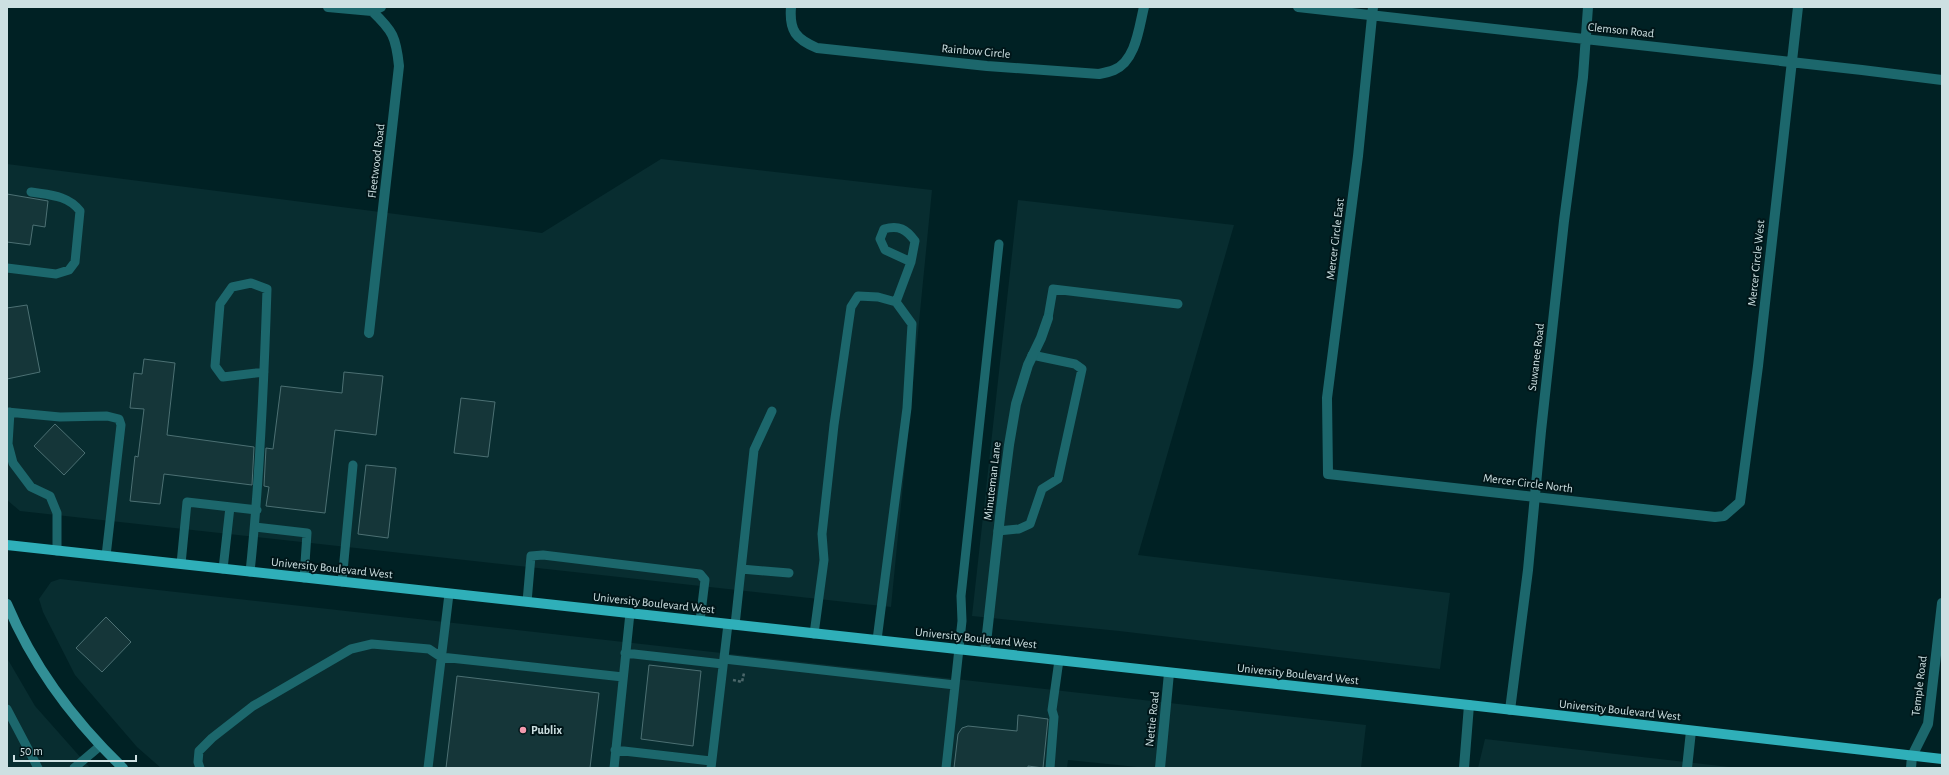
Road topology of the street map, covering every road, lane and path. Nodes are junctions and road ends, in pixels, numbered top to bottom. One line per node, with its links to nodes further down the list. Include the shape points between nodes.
1 (328, 7): 7 (street)
2 (791, 7): 3 (street, Rainbow Circle, via 791,24 795,34 802,42 817,48 988,66 1099,74 1115,70 1128,59)
3 (1144, 7)
4 (1298, 7): 8 (street, Clemson Road)
5 (1588, 7): 9 (street, Suwanee Road)
6 (1798, 7): 10 (street, Mercer Circle West)
7 (376, 9): 19 (street, Fleetwood Road, via 390,28 397,46 399,66)
8 (1373, 11): 9 (street, Clemson Road); 25 (street, Mercer Circle East, via 1328,398)
9 (1586, 39): 10 (street, Clemson Road); 26 (street, Suwanee Road)
10 (1792, 62): 11 (street, Clemson Road); 29 (street, Mercer Circle West, via 1748,450 1740,502)
11 (1942, 80)
12 (31, 192): 15 (lane, via 62,198 73,203 80,211 75,262 69,270 56,274)
13 (999, 244): 51 (lane, via 961,596)
14 (911, 262): 16 (lane)
15 (7, 268)
16 (896, 302): 49 (lane, via 878,297 858,296 851,306 822,534 824,560); 50 (lane, via 912,324 907,408)
17 (1178, 304): 18 (lane, via 1053,290)
18 (1048, 318): 20 (street, Minuteman Lane)
19 (368, 333)
20 (1032, 355): 31 (street, Minuteman Lane, via 1016,404); 31 (lane, via 1075,364 1082,369 1058,479 1042,490 1030,524)
21 (264, 372): 21 (lane, via 267,289 251,283 232,287 220,304 215,366 223,377); 28 (lane)
22 (772, 411): 37 (lane, via 754,450)
23 (8, 412): 33 (lane, via 8,444 17,470 31,487 50,496 57,513); 34 (lane, via 107,416 119,419 121,425)
24 (353, 465): 41 (lane)
25 (1328, 474): 26 (street, Mercer Circle North)
26 (1534, 497): 29 (street, Mercer Circle North); 64 (street, Suwanee Road, via 1528,570)
27 (230, 507): 28 (lane); 35 (lane, via 187,502); 36 (lane)
28 (256, 510): 30 (lane)
29 (1724, 516)
30 (255, 526): 38 (lane); 40 (lane, via 308,533)
31 (998, 531): 52 (street, Minuteman Lane)
32 (7, 545): 33 (main road, University Boulevard West)
33 (57, 551): 34 (main road, University Boulevard West)
34 (106, 556): 35 (main road, University Boulevard West)
35 (181, 564): 36 (main road, University Boulevard West)
36 (223, 569): 38 (main road, University Boulevard West)
37 (742, 569): 39 (lane); 48 (lane)
38 (250, 572): 40 (main road, University Boulevard West)
39 (789, 573)
40 (304, 578): 41 (main road, University Boulevard West)
41 (342, 582): 42 (main road, University Boulevard West)
42 (449, 594): 43 (main road, University Boulevard West); 54 (lane)
43 (527, 602): 46 (main road, University Boulevard West); 47 (lane, via 531,556 543,554 700,574 705,580)
44 (1942, 603): 68 (street, Temple Road, via 1928,724)
45 (7, 604): 66 (main road, via 17,628 62,701)
46 (630, 613): 47 (main road, University Boulevard West); 53 (lane)
47 (700, 621): 48 (main road, University Boulevard West)
48 (731, 625): 49 (main road, University Boulevard West); 56 (lane)
49 (814, 634): 50 (main road, University Boulevard West)
50 (877, 640): 51 (main road, University Boulevard West)
51 (959, 650): 52 (main road, University Boulevard West); 61 (lane)
52 (985, 652): 55 (main road, University Boulevard West)
53 (625, 653): 56 (lane); 59 (lane)
54 (441, 657): 59 (lane); 74 (lane, via 429,649 372,644 351,649 253,706 212,738 198,752); 75 (lane)
55 (1059, 660): 58 (main road, University Boulevard West); 78 (lane, via 1052,710 1054,717)
56 (723, 661): 61 (lane); 70 (lane)
57 (744, 670): 60 (path, via 742,682)
58 (1169, 672): 62 (main road, University Boulevard West); 79 (street, Nettie Road)
59 (623, 677): 67 (lane)
60 (731, 680)
61 (955, 685): 77 (lane)
62 (1469, 705): 64 (main road, University Boulevard West); 80 (street)
63 (7, 709): 71 (lane)
64 (1510, 710): 65 (main road, University Boulevard West)
65 (1692, 731): 68 (main road, University Boulevard West); 81 (street)
66 (100, 746): 72 (lane); 73 (main road)
67 (615, 750): 70 (lane); 76 (lane)
68 (1912, 756): 69 (main road, University Boulevard West); 82 (street, Temple Road)
69 (1942, 759)
70 (711, 764)
71 (38, 768)
72 (74, 768)
73 (123, 768)
74 (200, 768)
75 (428, 768)
76 (614, 768)
77 (946, 768)
78 (1050, 768)
79 (1160, 768)
80 (1464, 768)
81 (1687, 768)
82 (1911, 768)

